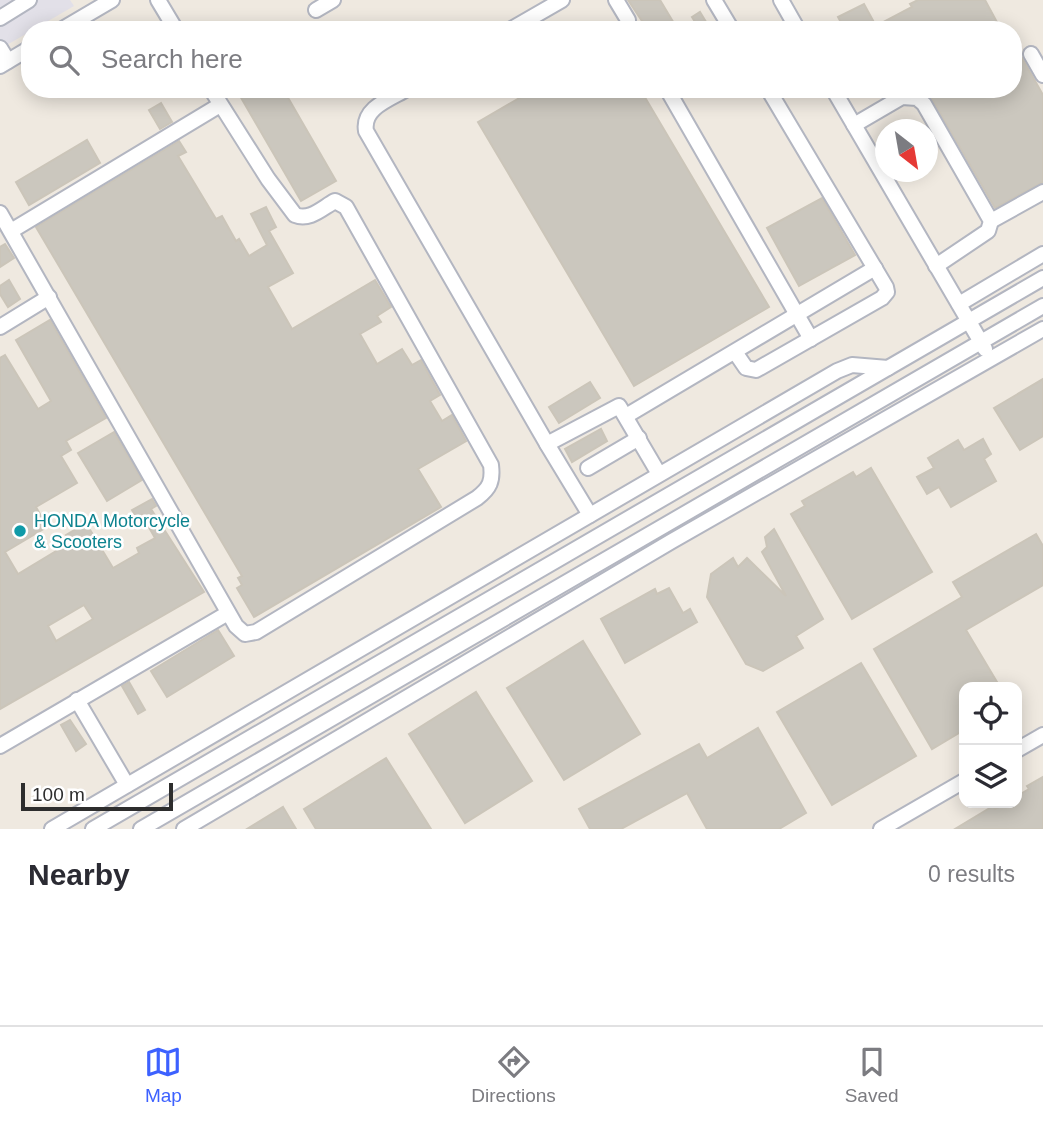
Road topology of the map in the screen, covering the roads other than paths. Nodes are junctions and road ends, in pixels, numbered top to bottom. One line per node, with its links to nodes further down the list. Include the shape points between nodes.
1 (29, 0): 11 (street)
2 (112, 0): 9 (street)
3 (158, 0): 14 (street)
4 (333, 0): 10 (street)
5 (562, 0): 15 (street)
6 (617, 0): 12 (street)
7 (714, 0): 16 (street)
8 (781, 0): 17 (street)
9 (93, 5): 13 (street)
10 (316, 10)
11 (0, 18)
12 (628, 20)
13 (73, 21)
14 (171, 21)
15 (526, 21)
16 (727, 21)
17 (793, 21)
18 (21, 51): 20 (street)
19 (1031, 54): 21 (street)
20 (3, 58)
21 (1043, 75)
22 (216, 98): 29 (street)
23 (392, 98): 52 (street, via 371,111 364,123 366,131)
24 (672, 98): 41 (street)
25 (773, 98): 36 (street)
26 (838, 98): 30 (street)
27 (900, 98): 30 (street)
28 (919, 98): 32 (street)
29 (220, 105): 33 (street); 56 (street, via 295,215 310,216 335,201 346,207 491,464 493,478 489,489 477,498 256,632 240,631)
30 (854, 125): 35 (street)
31 (1043, 192): 32 (street)
32 (991, 220): 35 (street, via 988,231)
33 (4, 224): 38 (street)
34 (1043, 254): 39 (street)
35 (936, 266): 39 (street)
36 (874, 268): 41 (street); 45 (street, via 886,287 883,298)
37 (1043, 278): 42 (street)
38 (49, 297): 43 (street); 56 (street)
39 (959, 304): 42 (street)
40 (1043, 306): 46 (street)
41 (796, 313): 45 (street); 47 (street)
42 (969, 321): 46 (street); 49 (street)
43 (0, 327)
44 (1043, 329): 48 (street)
45 (811, 339): 47 (street, via 755,370 746,368)
46 (981, 342): 48 (street); 63 (street)
47 (735, 352): 50 (street)
48 (992, 359): 66 (street, via 672,541)
49 (888, 368): 54 (street, via 852,365 837,371); 65 (street)
50 (626, 416): 51 (street); 52 (street, via 619,406 614,407)
51 (639, 439): 53 (street); 54 (street)
52 (547, 444): 55 (street)
53 (588, 468)
54 (659, 474): 55 (street)
55 (590, 515): 62 (street)
56 (228, 613): 57 (street)
57 (77, 701): 59 (street); 62 (street)
58 (1043, 735): 60 (street)
59 (0, 746)
60 (1022, 747)
61 (959, 783): 67 (street)
62 (127, 785): 64 (street)
63 (146, 828)
64 (52, 829)
65 (93, 829)
66 (184, 829)
67 (881, 829)

